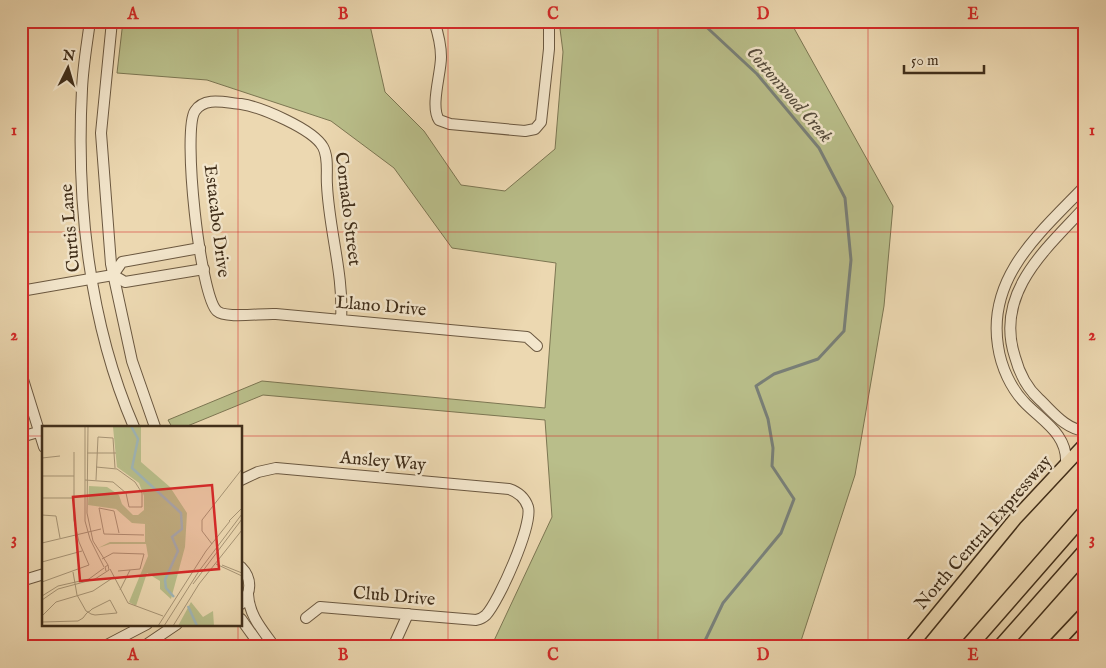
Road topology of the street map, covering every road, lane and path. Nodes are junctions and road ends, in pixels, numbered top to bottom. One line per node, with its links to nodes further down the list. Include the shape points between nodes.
1 (90, 21): 11 (street, Curtis Lane, via 82,88 81,136 83,202)
2 (112, 21): 10 (street, Curtis Lane, via 100,133)
3 (434, 21): 4 (street, via 441,57 436,108 440,120 450,124 525,131 536,128 541,122)
4 (549, 21)
5 (202, 104): 8 (street, Estacabo Drive, via 192,117 191,136 191,185); 14 (street, Cornado Street, via 213,101 268,110 314,138 324,149 331,235 342,296)
6 (1085, 186): 24 (street, via 1020,256 1010,272 997,312 996,334 1008,378 1024,402 1061,437 1067,453)
7 (1085, 206): 19 (street, via 1021,281 1011,314 1010,332 1018,369 1033,394 1069,428)
8 (200, 248): 9 (street, Estacabo Drive); 10 (street, via 122,262)
9 (204, 269): 10 (street, via 126,282); 13 (street, Estacabo Drive, via 211,304)
10 (113, 275): 11 (street); 18 (street, Curtis Lane, via 132,361)
11 (92, 279): 12 (street); 17 (street, Curtis Lane, via 105,343)
12 (21, 291)
13 (219, 312): 14 (street, Llano Drive, via 229,316 258,312)
14 (341, 320): 15 (street, Llano Drive, via 527,337)
15 (537, 346)
16 (21, 373): 20 (street)
17 (134, 426)
18 (155, 426)
19 (1085, 431)
20 (38, 432): 21 (street); 22 (street)
21 (21, 437)
22 (42, 442)
23 (1085, 444): 24 (main road, North Central Expressway)
24 (1066, 464): 45 (main road, North Central Expressway, via 1015,519)
25 (242, 480): 35 (street, Ansley Way, via 258,472 283,469 509,489 522,497 528,507 528,515 512,566)
26 (1085, 513): 46 (highway)
27 (1085, 552): 47 (highway)
28 (242, 569): 31 (street, via 250,582)
29 (42, 575): 30 (street)
30 (21, 581)
31 (248, 594): 32 (street); 43 (street, via 253,616 271,642)
32 (242, 603)
33 (408, 614): 34 (street, Club Drive, via 320,607); 35 (street, Club Drive); 44 (street)
34 (306, 618)
35 (482, 619)
36 (242, 620): 42 (street)
37 (1082, 621): 48 (main road)
38 (143, 626): 40 (street)
39 (174, 626): 41 (street)
40 (103, 647)
41 (143, 647)
42 (261, 647)
43 (269, 647)
44 (393, 647)
45 (910, 647)
46 (968, 647)
47 (1001, 647)
48 (1054, 647)

